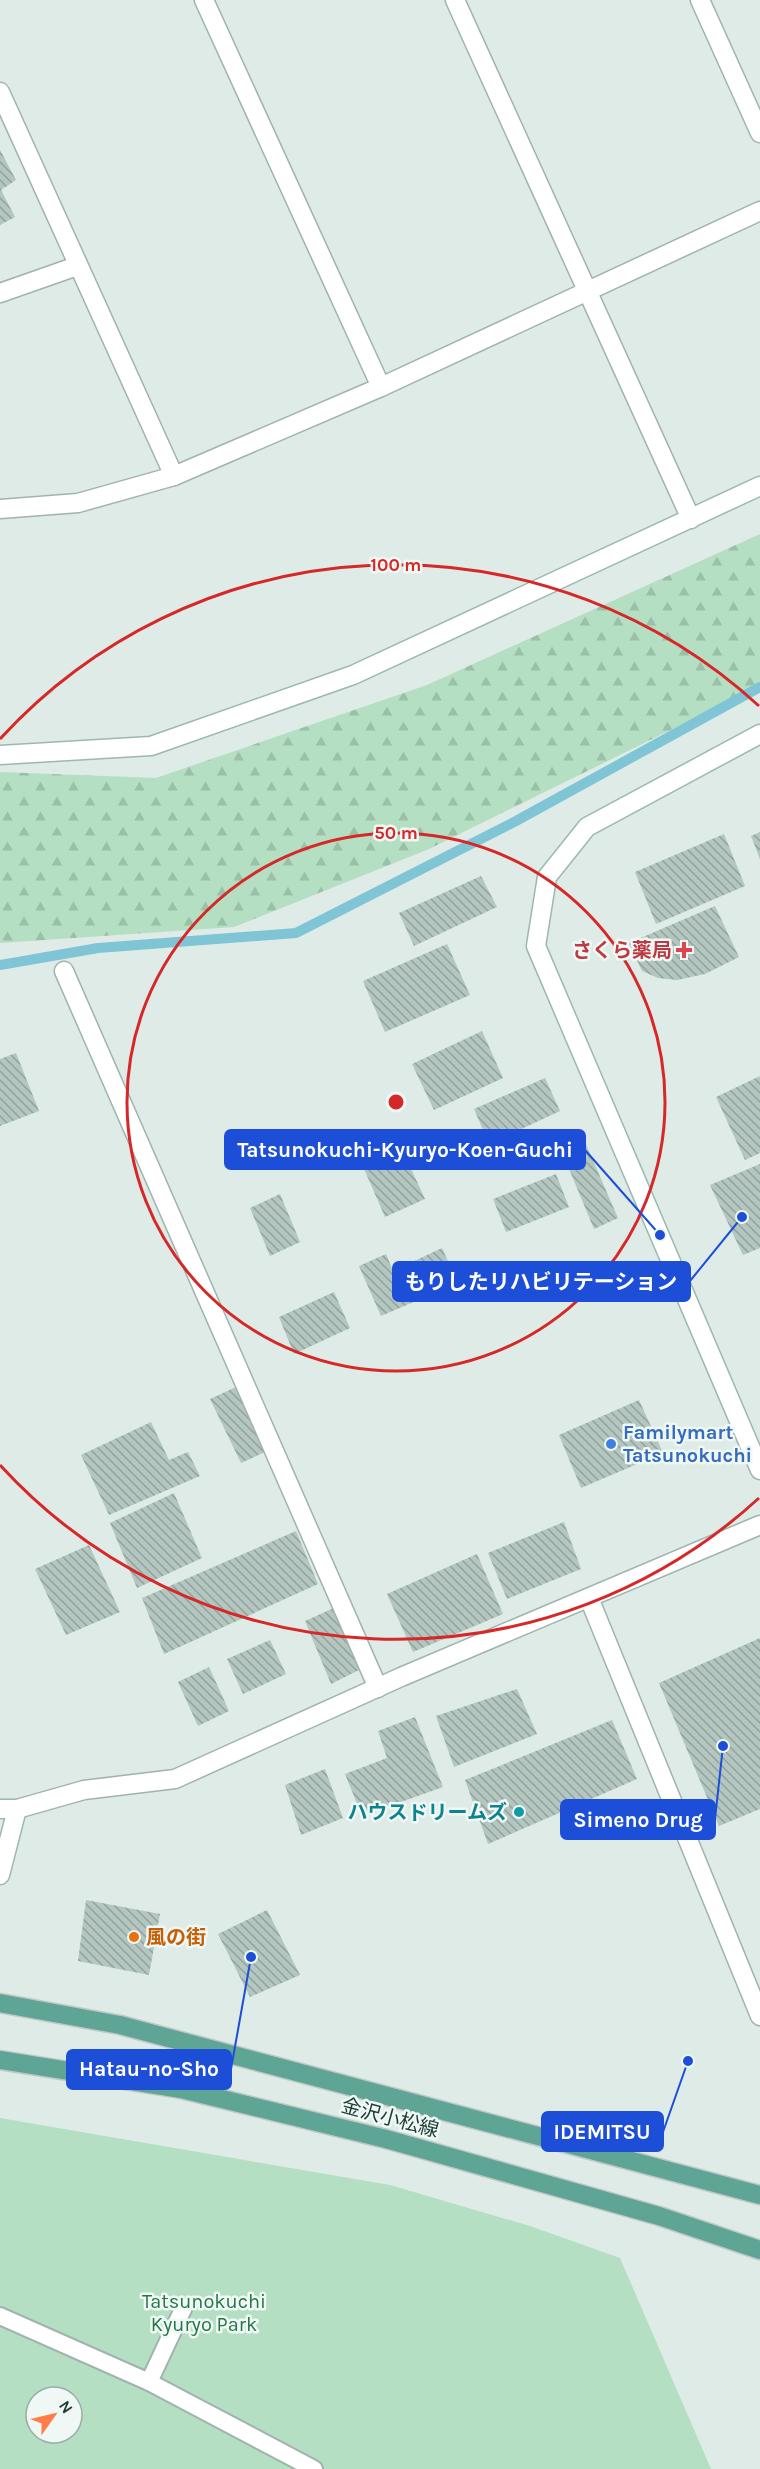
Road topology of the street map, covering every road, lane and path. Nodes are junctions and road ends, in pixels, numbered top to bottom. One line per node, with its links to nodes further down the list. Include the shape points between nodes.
1 (204, 0): 10 (street)
2 (455, 0): 8 (street)
3 (700, 0): 5 (street)
4 (0, 92): 7 (street)
5 (760, 133)
6 (760, 211): 8 (street)
7 (77, 266): 9 (street); 11 (street)
8 (586, 292): 10 (street); 14 (street)
9 (0, 293)
10 (381, 387): 11 (street)
11 (174, 476): 13 (street, via 78,503)
12 (760, 486): 14 (street)
13 (0, 509)
14 (691, 519): 16 (street, via 353,675 151,746)
15 (760, 734): 18 (street, via 587,827 548,877 536,946)
16 (0, 755)
17 (64, 971): 21 (street)
18 (760, 1470)
19 (760, 1525): 20 (street)
20 (589, 1598): 21 (street); 25 (street)
21 (378, 1688): 22 (street, via 175,1779 84,1790)
22 (9, 1809): 23 (street)
23 (0, 1875)
24 (0, 2003): 27 (main road, 金沢小松線, via 120,2025)
25 (760, 2016)
26 (0, 2060): 28 (main road, 金沢小松線, via 181,2089 387,2139 659,2216)
27 (760, 2195)
28 (760, 2250)
29 (184, 2307): 31 (lane)
30 (0, 2316): 31 (lane)
31 (149, 2382): 32 (lane)
32 (314, 2469)

